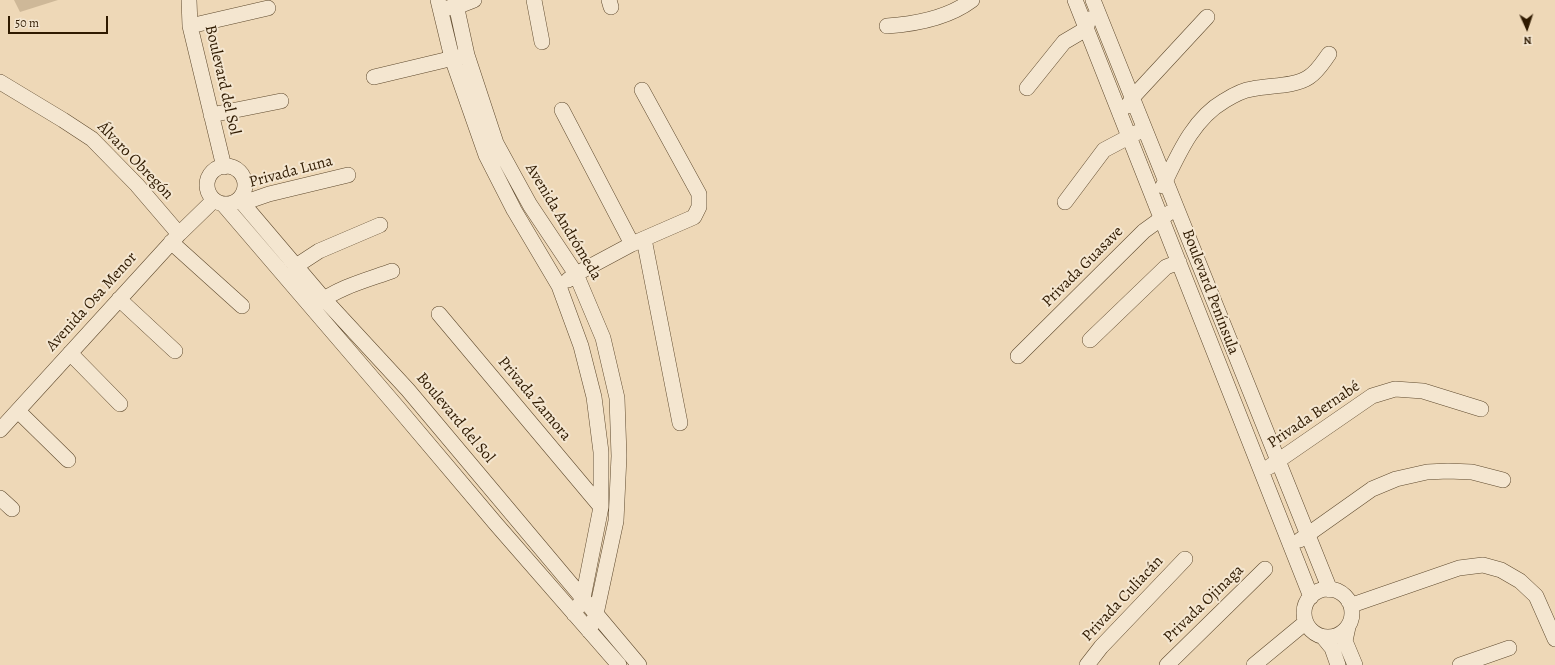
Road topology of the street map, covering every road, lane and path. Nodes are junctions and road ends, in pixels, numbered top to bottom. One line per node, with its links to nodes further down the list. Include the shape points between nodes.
1 (189, 0): 11 (street, Boulevard del Sol)
2 (474, 0): 8 (street)
3 (534, 0): 14 (street)
4 (972, 0): 12 (street, via 927,21)
5 (1075, 0): 13 (street, Boulevard Península)
6 (1096, 1): 13 (street); 21 (street, Boulevard Península)
7 (439, 4): 8 (street); 16 (street, Avenida Andrómeda)
8 (456, 4): 16 (street, Avenida Andrómeda)
9 (268, 8): 11 (street)
10 (1207, 17): 21 (street)
11 (190, 26): 24 (street, Boulevard del Sol)
12 (887, 26)
13 (1086, 29): 19 (street, via 1064,42); 25 (street, Boulevard Península)
14 (542, 42)
15 (1329, 54): 30 (street, via 1308,78 1293,83 1250,89 1224,101 1208,113 1191,132)
16 (460, 56): 17 (street); 43 (street, Avenida Andrómeda, via 496,143 530,205); 44 (street, Avenida Andrómeda, via 486,155 514,210)
17 (374, 77)
18 (0, 82): 38 (street, Álvaro Obregón, via 92,139 136,185)
19 (1027, 88)
20 (642, 90): 39 (street, via 699,194 700,207 694,217)
21 (1132, 98): 25 (street); 26 (street, Boulevard Península)
22 (281, 101): 24 (street)
23 (562, 110): 39 (street)
24 (212, 115): 28 (street, Boulevard del Sol)
25 (1122, 117): 27 (street, Boulevard Península)
26 (1144, 129): 27 (street); 30 (street, Boulevard Península)
27 (1129, 136): 33 (street, via 1104,150); 34 (street, Boulevard Península)
28 (224, 167): 31 (street, via 235,169 242,176 244,190); 32 (street, via 213,172 207,183 207,190)
29 (348, 175): 31 (street, Privada Luna)
30 (1166, 181): 34 (street); 35 (street, Boulevard Península)
31 (241, 201): 32 (street); 41 (street, Boulevard del Sol)
32 (218, 202): 38 (street, Avenida Osa Menor); 48 (street)
33 (1065, 202)
34 (1156, 202): 36 (street, Boulevard Península)
35 (1176, 208): 36 (street, Privada Guasave); 60 (street, Boulevard Península)
36 (1162, 218): 40 (street, Boulevard Península); 53 (street, Privada Guasave, via 1144,231)
37 (380, 225): 41 (street, via 319,251)
38 (175, 238): 45 (street, Avenida Osa Menor); 47 (street, Álvaro Obregón)
39 (638, 242): 43 (street); 57 (street)
40 (1179, 262): 50 (street, via 1166,267); 61 (street, Boulevard Península)
41 (296, 266): 46 (street, Boulevard del Sol)
42 (392, 271): 46 (street)
43 (576, 274): 44 (street); 75 (street, Avenida Andrómeda, via 603,338 617,398 619,456 616,521)
44 (559, 286): 64 (street, Avenida Andrómeda, via 581,346 594,397 601,452)
45 (119, 299): 51 (street); 52 (street, Avenida Osa Menor)
46 (324, 299): 48 (street); 72 (street, Boulevard del Sol, via 408,390)
47 (242, 306)
48 (312, 308): 74 (street)
49 (439, 314): 64 (street, Privada Zamora)
50 (1090, 340)
51 (175, 351)
52 (70, 354): 54 (street); 56 (street, Avenida Osa Menor)
53 (1018, 356)
54 (120, 404)
55 (1481, 408): 60 (street, Privada Bernabé, via 1423,392 1395,389 1372,396)
56 (18, 411): 58 (street, Avenida Osa Menor); 59 (street)
57 (680, 423)
58 (0, 430)
59 (68, 460)
60 (1277, 461): 61 (street, Privada Bernabé); 66 (street, Boulevard Península)
61 (1262, 472): 67 (street, Boulevard Península)
62 (1503, 480): 66 (street, via 1472,472 1448,470 1396,479 1372,489)
63 (0, 498): 65 (street)
64 (601, 508): 72 (street, Avenida Andrómeda)
65 (12, 509)
66 (1307, 535): 67 (street); 70 (street, Boulevard Península)
67 (1291, 547): 71 (street, Boulevard Península)
68 (1185, 559): 84 (street, Privada Culiacán)
69 (1265, 569): 85 (street, Privada Ojinaga)
70 (1330, 590): 71 (street, via 1322,590); 73 (street, via 1337,591)
71 (1311, 597): 76 (street, via 1305,607)
72 (583, 598): 74 (street, Avenida Andrómeda); 75 (street, Boulevard del Sol)
73 (1349, 602): 77 (street, via 1352,617); 80 (street, via 1355,604 1459,568 1483,566 1500,570 1520,581 1536,596)
74 (574, 614): 78 (street)
75 (596, 614): 78 (street, Avenida Andrómeda); 83 (street, Boulevard del Sol)
76 (1306, 622): 79 (street, via 1310,629); 86 (street)
77 (1348, 627): 79 (street, via 1338,635); 88 (street, via 1346,640)
78 (589, 631): 82 (street)
79 (1323, 637): 87 (street, via 1332,648)
80 (1555, 639)
81 (1510, 648): 89 (street)
82 (619, 665)
83 (639, 665)
84 (1087, 665)
85 (1168, 665)
86 (1254, 665)
87 (1338, 665)
88 (1355, 665)
89 (1460, 665)

